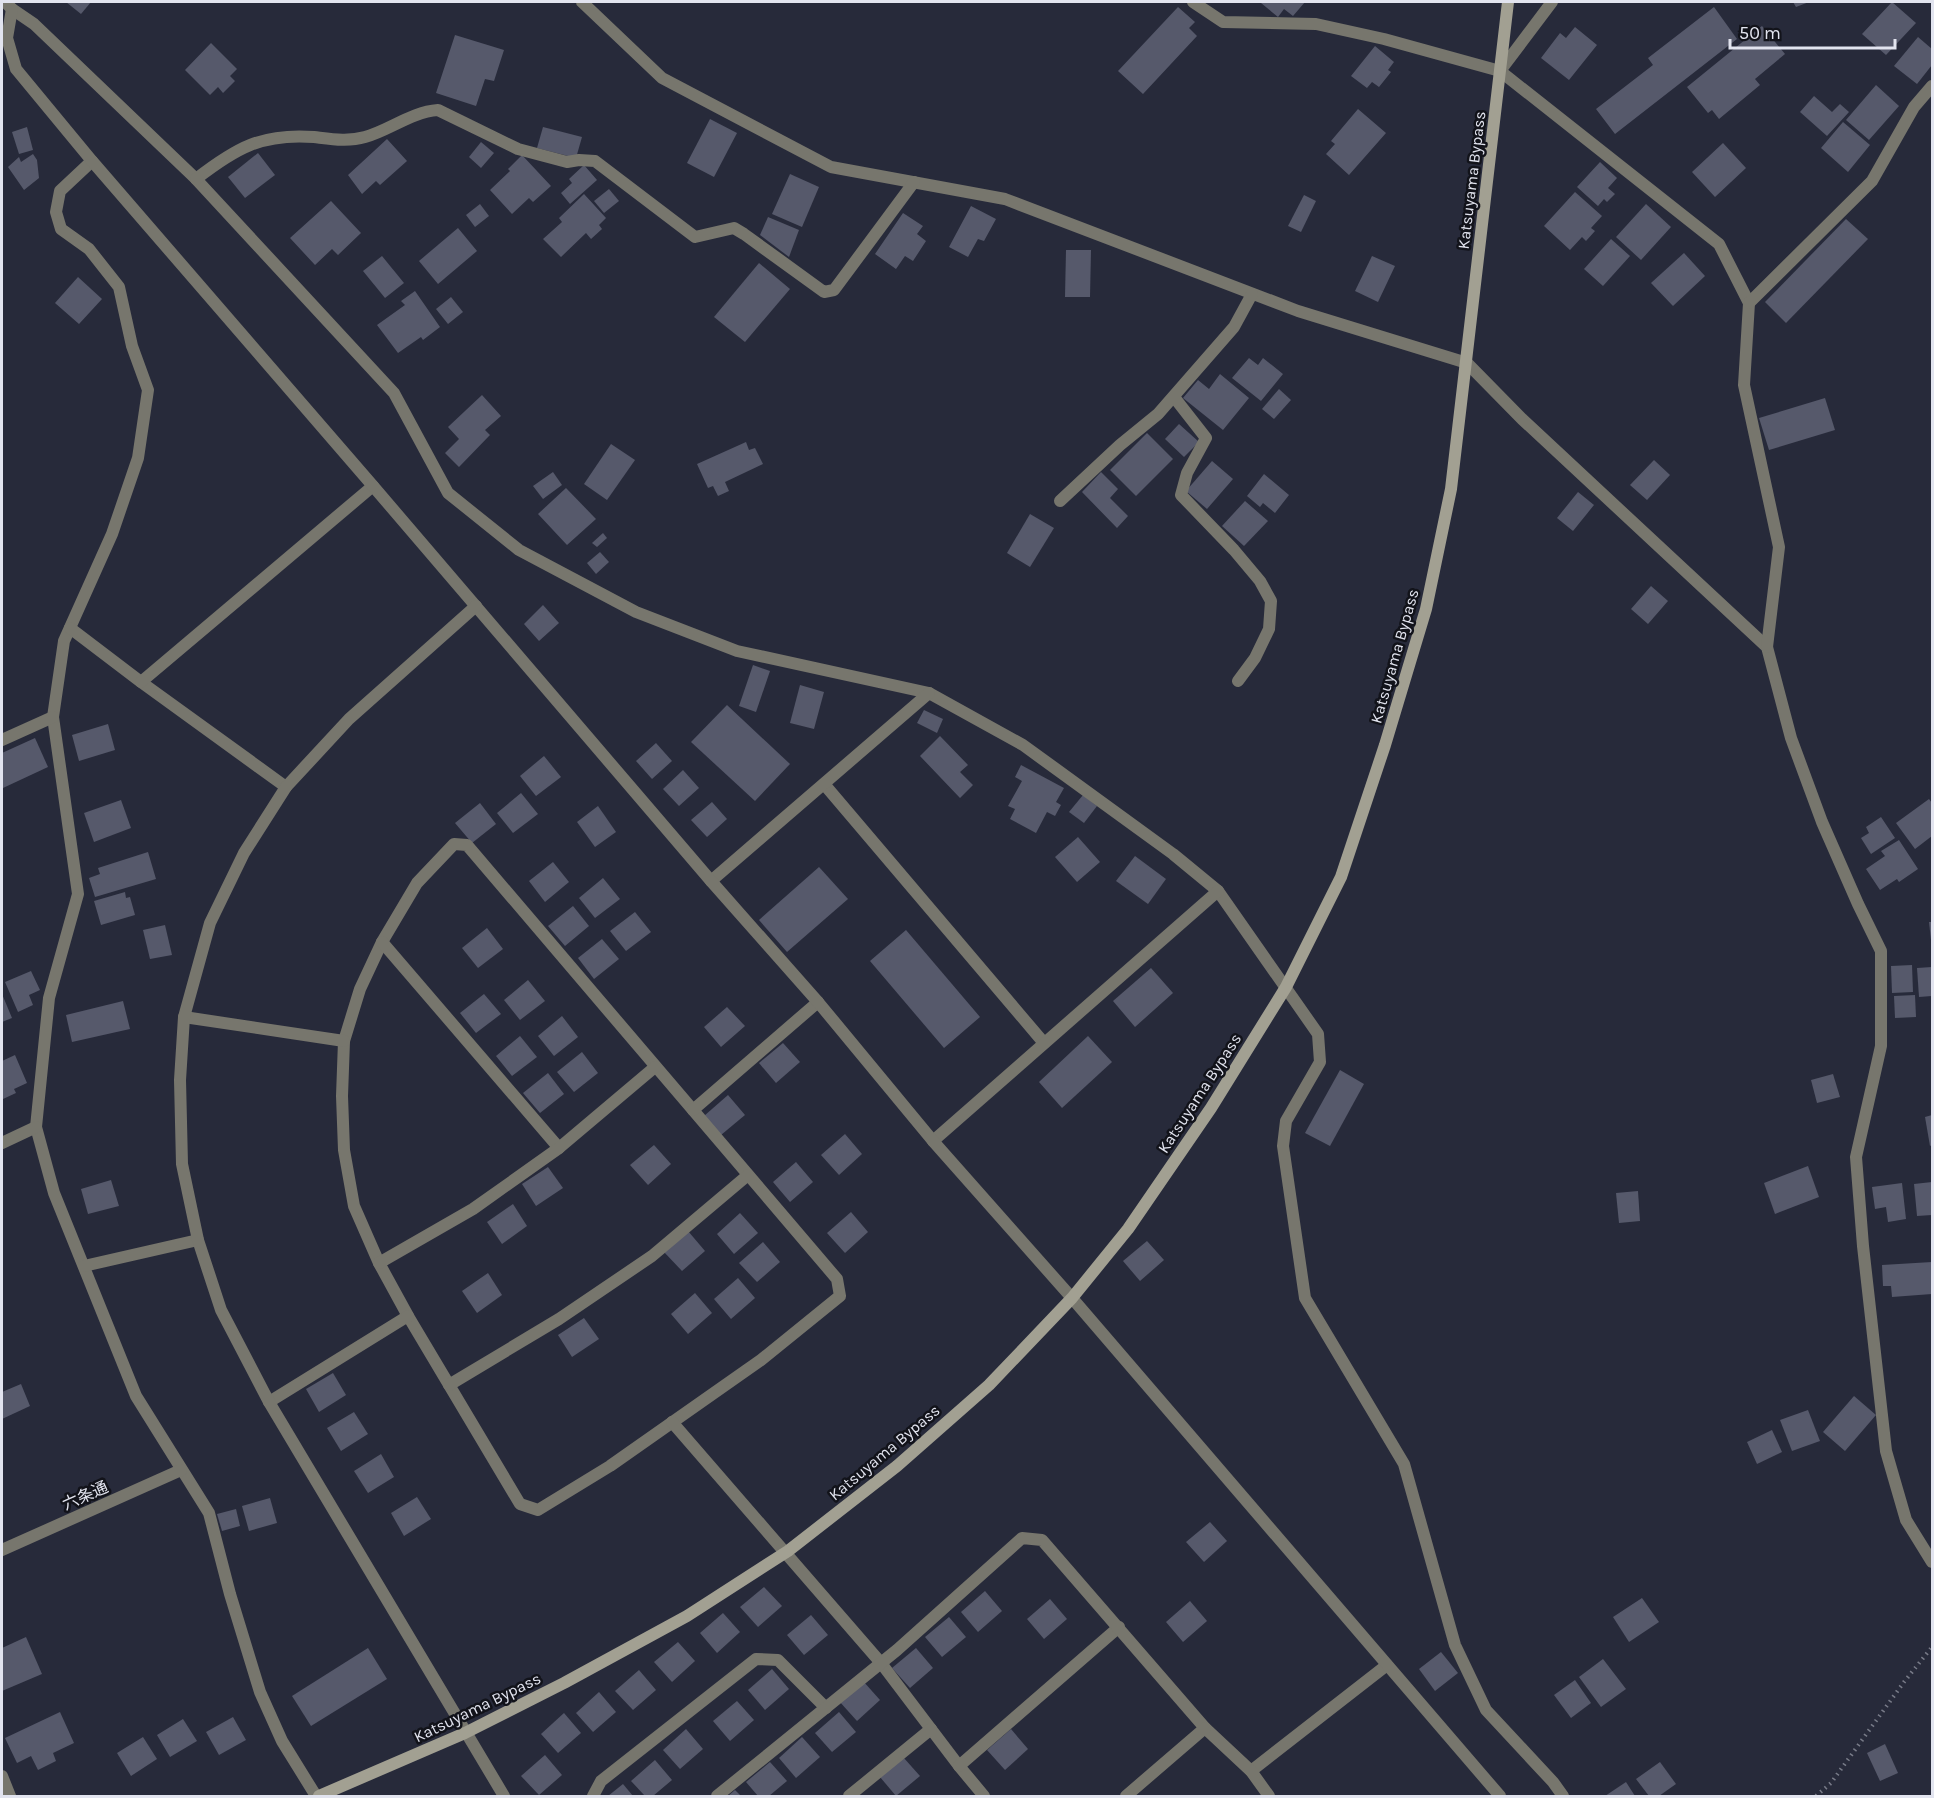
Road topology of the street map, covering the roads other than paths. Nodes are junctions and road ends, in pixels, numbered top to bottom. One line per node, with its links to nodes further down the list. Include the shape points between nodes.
1 (582, 2): 10 (street, via 662,78 831,167)
2 (1193, 2): 6 (street, via 1223,22 1316,24)
3 (1509, 2): 6 (main road, Katsuyama Bypass)
4 (1552, 2): 6 (street)
5 (8, 6): 8 (street, via 7,38 16,69); 9 (street, via 34,24)
6 (1500, 71): 12 (street, via 1719,244); 13 (main road, Katsuyama Bypass)
7 (1932, 86): 12 (street, via 1914,107 1872,181)
8 (92, 161): 15 (street); 18 (street, via 60,191 56,212 61,229 89,249 119,287 132,346 148,390 138,458 112,534)
9 (196, 179): 10 (street, via 216,163 258,141 289,136 352,140 425,111 438,110 518,149 567,162 595,161 695,237 734,228 824,292 834,290); 22 (street, via 394,393 448,493 519,550 636,612 737,651)
10 (914, 182): 11 (street, via 1005,199)
11 (1252, 294): 13 (street); 14 (street, via 1234,327)
12 (1749, 303): 19 (street, via 1744,385 1779,547)
13 (1467, 363): 19 (street); 30 (main road, Katsuyama Bypass, via 1450,489 1426,609 1341,878)
14 (1174, 397): 16 (street); 20 (street, via 1206,438 1187,473 1181,495 1234,549 1260,581 1271,602 1269,628 1256,658)
15 (373, 486): 17 (street); 21 (street)
16 (1060, 501)
17 (476, 606): 26 (street, via 349,719); 27 (street)
18 (70, 628): 21 (street); 23 (street, via 64,641)
19 (1767, 647): 53 (street, via 1791,738 1822,822 1881,951 1881,1046 1856,1157 1863,1246 1886,1451 1906,1520)
20 (1238, 681)
21 (141, 682): 26 (street)
22 (929, 693): 25 (street); 28 (street, via 1023,746)
23 (53, 717): 24 (street); 37 (street, via 78,894 49,998)
24 (2, 740)
25 (824, 784): 27 (street); 34 (street)
26 (286, 787): 32 (street, via 244,853 210,922)
27 (711, 881): 31 (street)
28 (1218, 891): 30 (street); 34 (street)
29 (382, 942): 33 (street, via 360,989); 35 (street, via 417,883 454,844 467,845); 40 (street)
30 (1286, 987): 45 (main road, Katsuyama Bypass, via 1211,1108 1128,1229); 74 (street, via 1318,1034 1319,1043 1320,1062 1286,1121 1283,1146 1305,1298 1404,1464 1455,1646 1486,1710)
31 (818, 1002): 36 (street); 38 (street)
32 (184, 1017): 33 (street); 42 (street, via 180,1080 182,1164)
33 (344, 1041): 43 (street, via 344,1150 354,1206)
34 (1044, 1043): 38 (street)
35 (655, 1067): 36 (street); 40 (street)
36 (693, 1110): 41 (street)
37 (36, 1127): 39 (street); 44 (street, via 54,1193)
38 (933, 1141): 45 (street)
39 (2, 1143)
40 (559, 1148): 43 (street, via 473,1209)
41 (748, 1175): 47 (street, via 652,1256 559,1319); 49 (street, via 837,1279 840,1296 761,1360)
42 (198, 1240): 44 (street); 48 (street, via 221,1310)
43 (380, 1263): 46 (street)
44 (84, 1266): 50 (street, via 136,1396)
45 (1072, 1298): 52 (main road, Katsuyama Bypass, via 988,1385 897,1467); 56 (street)
46 (408, 1316): 47 (street); 48 (street)
47 (449, 1385): 49 (street, via 520,1504 538,1510)
48 (269, 1402): 60 (street)
49 (672, 1422): 52 (street)
50 (181, 1470): 51 (street, 六条通); 65 (street, via 209,1513 260,1692 282,1741)
51 (2, 1550)
52 (786, 1552): 55 (street); 60 (main road, Katsuyama Bypass, via 687,1616)
53 (1932, 1562)
54 (1119, 1627): 55 (street, via 1042,1540 1022,1538); 58 (street); 61 (street)
55 (881, 1663): 57 (street); 59 (street)
56 (1387, 1665): 62 (street); 73 (street)
57 (826, 1708): 67 (street, via 778,1660 756,1659 602,1781); 68 (street)
58 (1205, 1728): 62 (street); 71 (street)
59 (931, 1729): 61 (street); 69 (street)
60 (465, 1733): 65 (main road, Katsuyama Bypass); 66 (street)
61 (959, 1766): 70 (street)
62 (1251, 1771): 72 (street)
63 (2, 1776): 64 (street)
64 (10, 1797)
65 (317, 1797)
66 (504, 1797)
67 (593, 1797)
68 (717, 1797)
69 (849, 1797)
70 (984, 1797)
71 (1126, 1797)
72 (1269, 1797)
73 (1500, 1797)
74 (1563, 1797)

